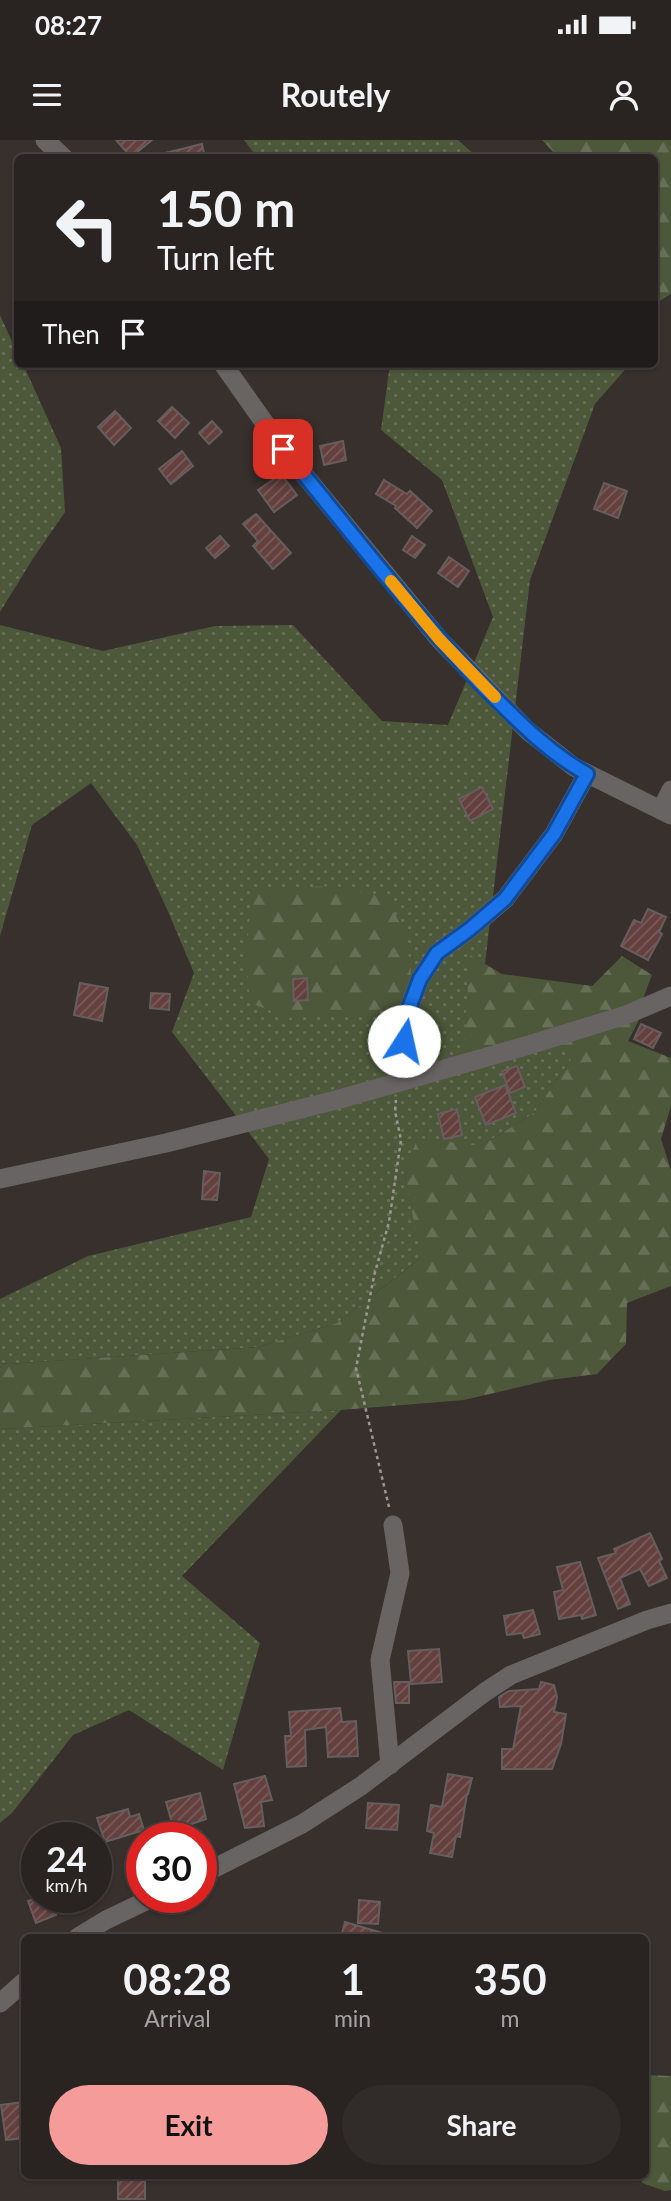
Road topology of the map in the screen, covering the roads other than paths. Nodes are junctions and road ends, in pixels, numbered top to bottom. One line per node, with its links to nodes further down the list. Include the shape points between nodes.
1 (45, 140): 2 (street)
2 (60, 154)
3 (226, 368): 4 (street, via 283,449 439,639 528,731)
4 (587, 774): 6 (street); 8 (street, via 554,834 505,899 437,953 420,979 405,1019)
5 (671, 790): 6 (street)
6 (666, 812)
7 (671, 996): 8 (street, via 626,1015)
8 (397, 1082): 9 (street, via 166,1143)
9 (0, 1179)
10 (393, 1525): 12 (street, via 400,1573 380,1660)
11 (671, 1613): 12 (street, via 511,1675)
12 (390, 1765): 13 (street, via 302,1824)
13 (217, 1867)
14 (126, 1910): 15 (street)
15 (83, 1934)
16 (21, 1985): 17 (street)
17 (0, 2004)

